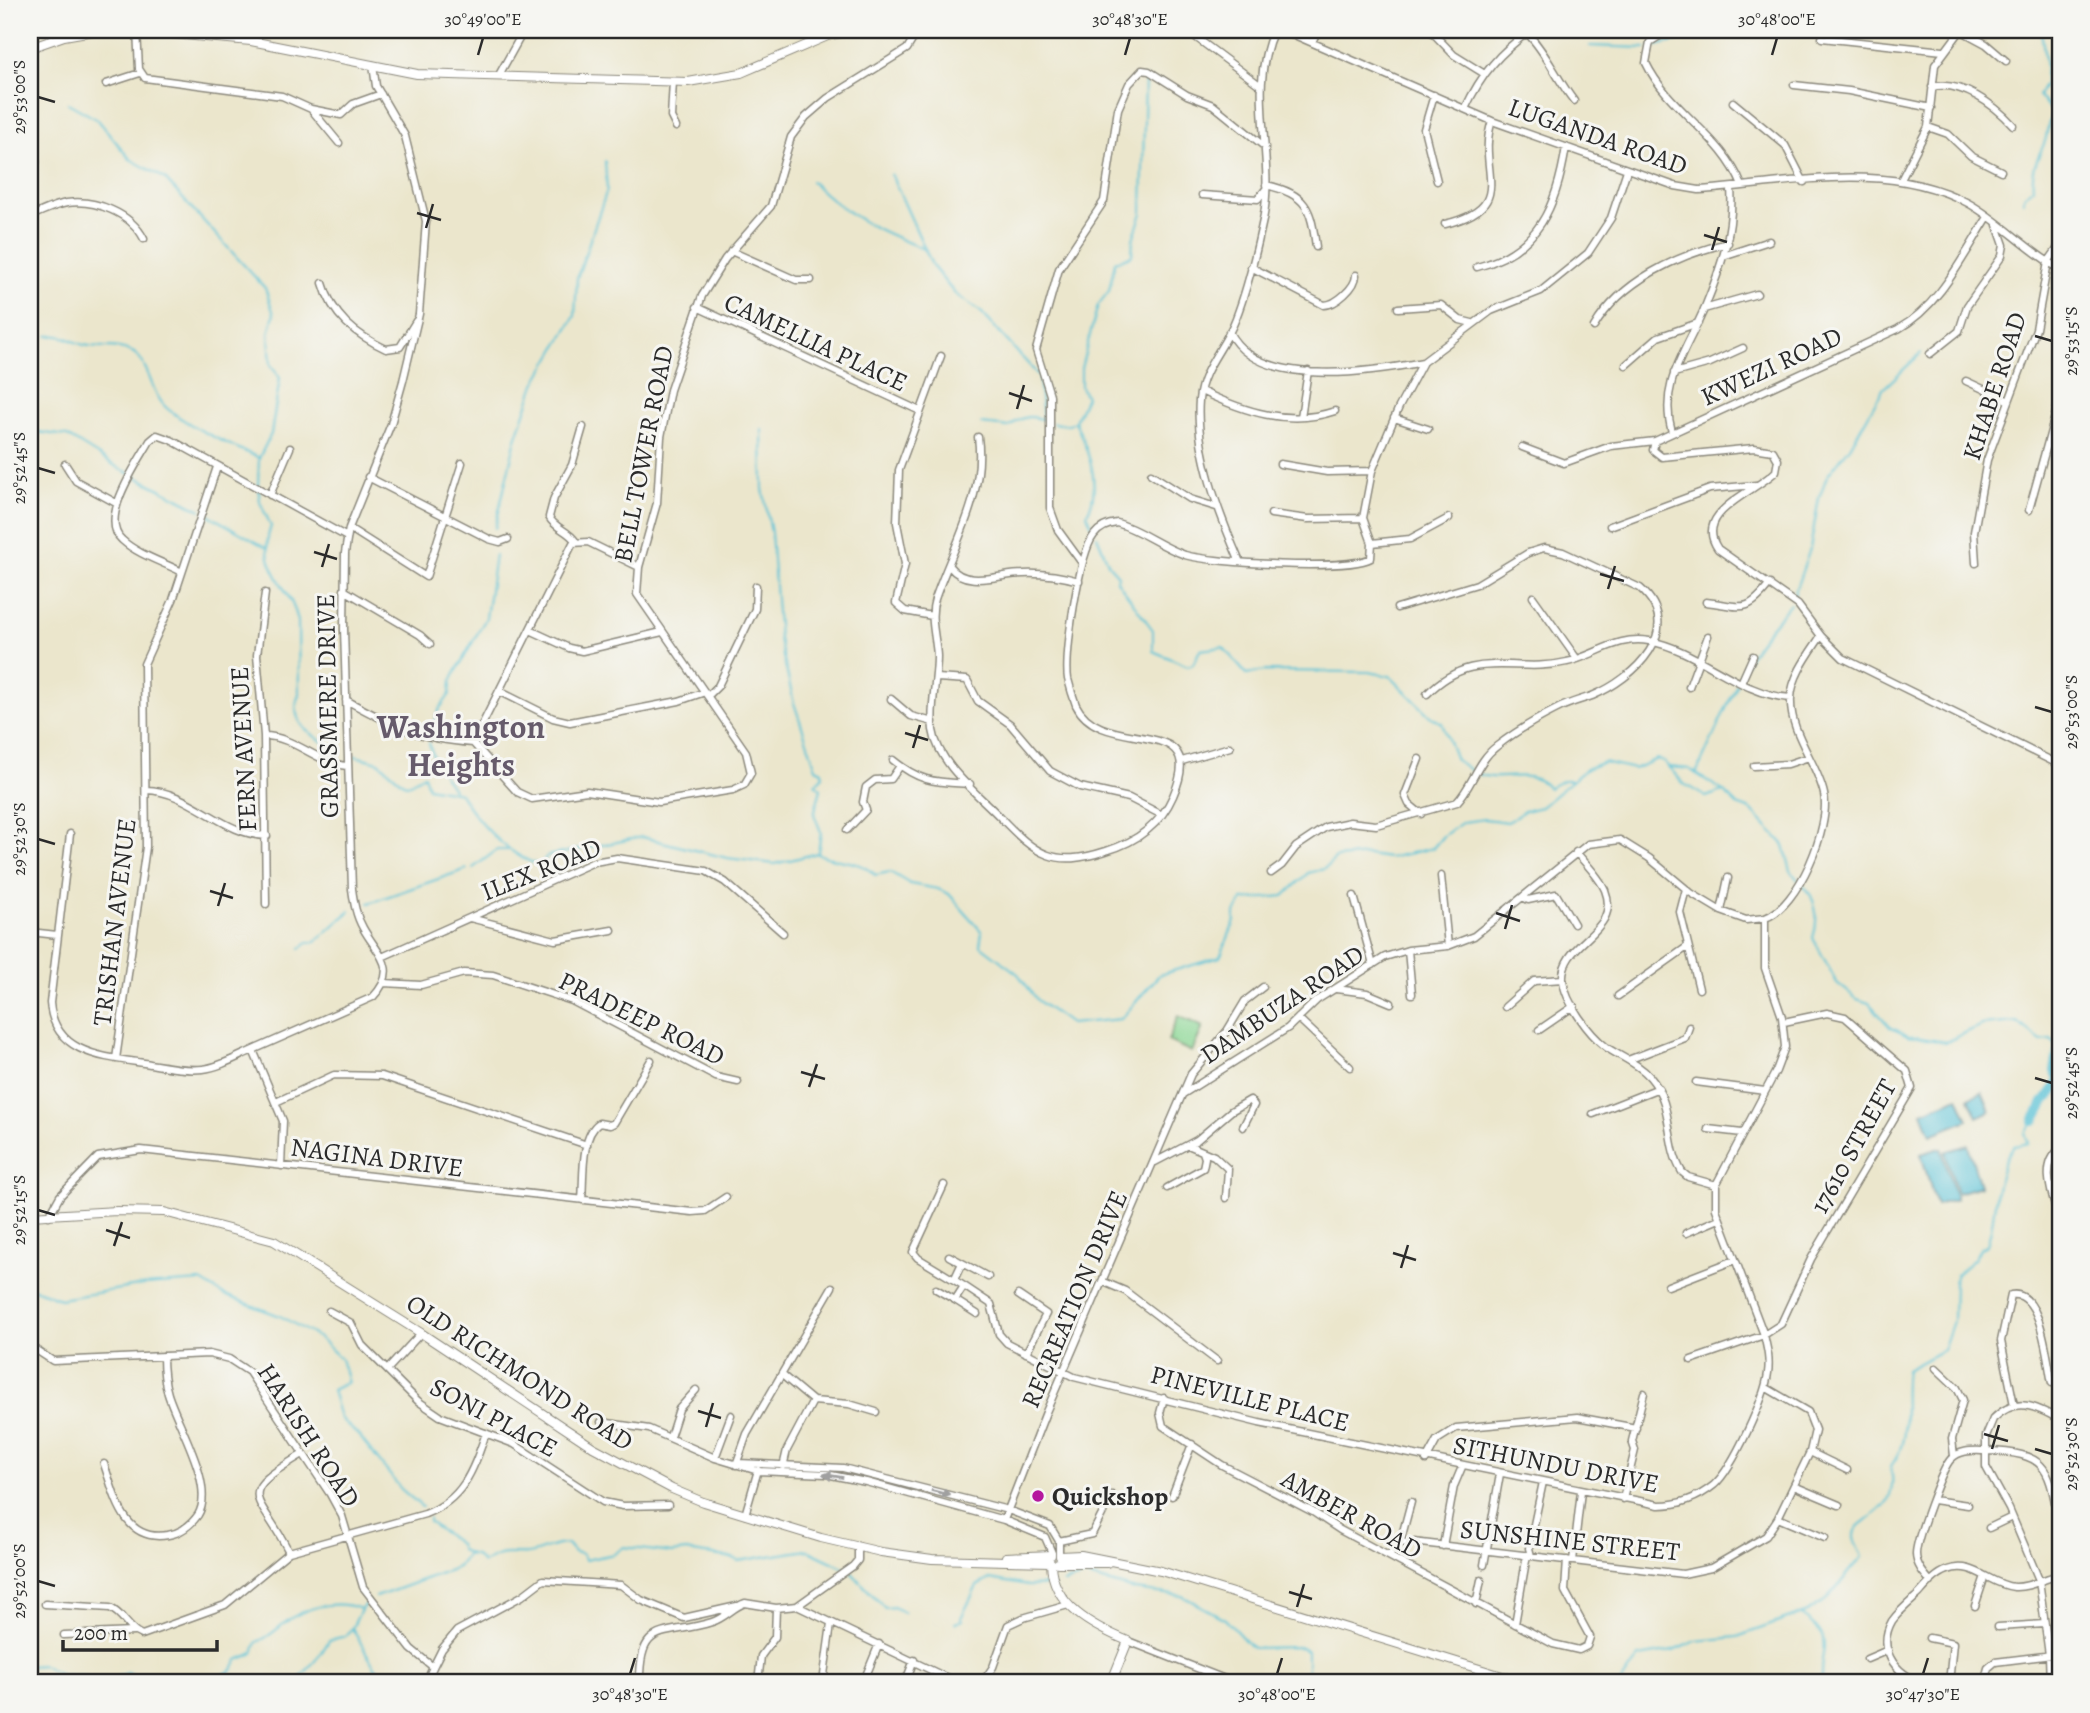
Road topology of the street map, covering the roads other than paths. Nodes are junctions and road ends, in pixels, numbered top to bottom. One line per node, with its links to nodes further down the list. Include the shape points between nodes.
1 (98, 30): 18 (street)
2 (127, 30): 3 (street)
3 (137, 30): 14 (street); 22 (street)
4 (524, 30): 24 (street)
5 (860, 30): 25 (street, via 830,35 727,78)
6 (913, 30): 62 (street, BELL TOWER ROAD, via 907,48 806,117 792,137 771,206)
7 (1186, 30): 28 (street)
8 (1274, 30): 28 (street)
9 (1283, 30): 17 (street, LUGANDA ROAD)
10 (1318, 30): 17 (street)
11 (1430, 30): 23 (street, via 1454,55)
12 (1669, 30): 49 (street, via 1650,42 1646,63 1662,88 1722,153)
13 (1961, 30): 19 (street); 20 (street)
14 (161, 31): 21 (street, via 251,41)
15 (1529, 31): 23 (street); 32 (street)
16 (1822, 38): 19 (street)
17 (1312, 42): 31 (street, LUGANDA ROAD)
18 (30, 48)
19 (1943, 51): 29 (street)
20 (2006, 61)
21 (373, 65): 24 (street, via 417,74); 30 (street, GRASSMERE DRIVE)
22 (140, 73): 26 (street); 35 (street, via 155,81 274,94)
23 (1483, 73): 36 (street)
24 (499, 75): 25 (street)
25 (673, 81): 39 (street, via 671,117)
26 (106, 85)
27 (1794, 85): 34 (street)
28 (1261, 86): 42 (street)
29 (1931, 87): 34 (street); 38 (street, via 1947,86 1975,94)
30 (381, 94): 35 (street, via 353,104 341,115); 75 (street, GRASSMERE DRIVE, via 402,125 425,213)
31 (1434, 95): 36 (street, LUGANDA ROAD); 47 (street, via 1424,130)
32 (1574, 101)
33 (1733, 103): 48 (street, via 1785,145)
34 (1931, 108): 40 (street)
35 (311, 109): 41 (street)
36 (1465, 109): 37 (street, LUGANDA ROAD)
37 (1492, 121): 43 (street, LUGANDA ROAD); 55 (street, via 1486,141 1489,199 1478,212)
38 (2013, 125)
39 (676, 127)
40 (1928, 127): 45 (street, via 1948,134 1971,156); 46 (street)
41 (338, 143)
42 (1265, 147): 50 (street); 126 (street, via 1213,105 1187,95 1153,72 1138,73 1121,101 1104,201 1059,269 1036,357 1050,395 1051,514)
43 (1566, 147): 44 (street, LUGANDA ROAD); 66 (street, via 1557,194 1542,221 1514,253)
44 (1627, 170): 51 (street, LUGANDA ROAD, via 1675,186); 76 (street, via 1611,218 1588,253 1541,291)
45 (2001, 170)
46 (1901, 180): 48 (street, LUGANDA ROAD); 54 (street, LUGANDA ROAD, via 1947,193)
47 (1437, 181)
48 (1804, 181): 49 (street, LUGANDA ROAD)
49 (1742, 186): 51 (street, LUGANDA ROAD)
50 (1266, 187): 52 (street, via 1258,199); 61 (street, via 1305,202); 65 (street)
51 (1731, 188): 59 (street)
52 (1202, 195)
53 (30, 216): 57 (street, via 70,203 92,205 127,218)
54 (1988, 217): 56 (street, LUGANDA ROAD); 97 (street, KWEZI ROAD, via 1937,295 1908,324)
55 (1445, 224)
56 (1997, 225): 64 (street, LUGANDA ROAD); 81 (street, via 2004,245 2002,256 1967,306 1959,331)
57 (144, 239)
58 (1769, 241): 63 (street)
59 (1728, 243): 63 (street); 78 (street, via 1691,254 1636,281)
60 (2060, 245): 64 (street)
61 (1316, 247)
62 (732, 251): 69 (street, via 796,280); 72 (street, BELL TOWER ROAD)
63 (1723, 256): 74 (street)
64 (2048, 262): 67 (street, LUGANDA ROAD); 90 (street, KHABE ROAD, via 2036,329)
65 (1251, 267): 68 (street, via 1324,305 1335,303 1354,286); 79 (street)
66 (1477, 267)
67 (2060, 269)
68 (1356, 275)
69 (811, 280)
70 (323, 283): 75 (street, via 337,314 386,349 400,348)
71 (1757, 294): 74 (street)
72 (697, 307): 91 (street, CAMELLIA PLACE); 127 (street, BELL TOWER ROAD, via 670,390 657,503)
73 (1398, 308): 76 (street, via 1441,305)
74 (1704, 309): 77 (street)
75 (418, 320): 108 (street, GRASSMERE DRIVE, via 391,424)
76 (1472, 323): 83 (street)
77 (1698, 323): 84 (street, via 1658,337); 86 (street)
78 (1594, 327)
79 (1229, 332): 85 (street, via 1245,351 1283,367); 88 (street, via 1206,371)
80 (1743, 348): 86 (street)
81 (1930, 355)
82 (941, 356): 91 (street, CAMELLIA PLACE)
83 (1423, 362): 85 (street, via 1357,374); 94 (street)
84 (1626, 365)
85 (1308, 371): 93 (street)
86 (1674, 373): 97 (street, via 1666,409)
87 (1966, 381): 90 (street)
88 (1201, 391): 93 (street, via 1265,416); 112 (street, via 1199,417)
89 (2060, 398): 113 (street)
90 (2007, 400): 125 (street, KHABE ROAD, via 1982,484 1973,543)
91 (920, 411): 138 (street, CAMELLIA PLACE, via 898,480 897,523 905,564 896,603 905,611)
92 (1335, 411): 93 (street)
93 (1301, 417)
94 (1394, 418): 96 (street); 106 (street)
95 (583, 427): 122 (street, via 549,517)
96 (1428, 429)
97 (1672, 432): 99 (street, KWEZI ROAD)
98 (978, 437): 128 (street, via 978,479)
99 (1655, 441): 100 (street, KWEZI ROAD, via 1611,446 1564,463); 109 (street, via 1653,450 1662,457 1766,448 1776,456 1777,466)
100 (1522, 447)
101 (290, 448): 110 (street)
102 (462, 463): 115 (street)
103 (65, 464): 111 (street, via 76,481)
104 (1280, 464): 106 (street, via 1327,472)
105 (217, 467): 110 (street); 111 (street, via 157,435); 129 (street, TRISHAN AVENUE)
106 (1372, 471): 116 (street)
107 (1151, 474): 112 (street, via 1190,499)
108 (368, 477): 115 (street); 119 (street, GRASSMERE DRIVE)
109 (1758, 485): 118 (street, via 1710,489); 131 (street, via 1727,506 1711,531 1718,549)
110 (270, 495): 120 (street)
111 (117, 503): 129 (street, via 121,539)
112 (1216, 507): 124 (street)
113 (2029, 510)
114 (1270, 514): 116 (street, via 1315,520)
115 (445, 517): 119 (street, via 426,577); 121 (street, via 489,539)
116 (1363, 518): 123 (street)
117 (1448, 518): 123 (street, via 1410,539)
118 (1610, 526)
119 (349, 528): 120 (street, GRASSMERE DRIVE)
120 (347, 537): 133 (street, GRASSMERE DRIVE)
121 (508, 539)
122 (576, 542): 127 (street, via 588,542); 139 (street)
123 (1372, 543): 124 (street, via 1371,558 1350,564)
124 (1239, 560): 126 (street, via 1183,554 1113,523 1094,535)
125 (1976, 563)
126 (1082, 564): 130 (street)
127 (639, 567): 140 (street, BELL TOWER ROAD, via 637,594)
128 (950, 567): 130 (street, via 976,579 1023,574); 138 (street)
129 (180, 571): 170 (street, TRISHAN AVENUE, via 173,600 144,664)
130 (1079, 581): 164 (street, via 1068,662 1076,705 1090,721 1111,732 1169,743)
131 (1770, 584): 136 (street, via 1751,606); 142 (street, via 1798,605)
132 (756, 586): 152 (street, via 755,609 718,686)
133 (344, 590): 144 (street); 156 (street, GRASSMERE DRIVE)
134 (265, 593): 158 (street, FERN AVENUE, via 257,655)
135 (1533, 597): 146 (street)
136 (1706, 602)
137 (1397, 608): 143 (street, via 1478,584 1528,552 1552,549 1640,587 1659,617)
138 (932, 616): 148 (street)
139 (530, 629): 140 (street, via 582,651); 151 (street)
140 (662, 632): 152 (street, BELL TOWER ROAD)
141 (1708, 636): 147 (street)
142 (1821, 636): 154 (street, via 1802,666); 165 (street, via 1843,658 1883,680)
143 (1656, 643): 146 (street, via 1619,642); 147 (street); 171 (street, via 1614,684 1540,718 1496,746 1457,802)
144 (430, 644)
145 (1753, 656): 149 (street)
146 (1577, 659): 153 (street, via 1547,665 1484,664 1442,680)
147 (1698, 661): 149 (street); 150 (street)
148 (937, 678): 157 (street); 172 (street, via 967,680 978,701 1010,724 1050,771 1080,788 1129,799)
149 (1741, 683): 154 (street, via 1766,695)
150 (1689, 687)
151 (499, 691): 152 (street, via 553,719 570,722); 159 (street)
152 (707, 694): 159 (street, BELL TOWER ROAD, via 746,752 751,773 739,788 645,802 580,790 532,799 517,792)
153 (1427, 694)
154 (1791, 698): 161 (street)
155 (891, 699): 157 (street, via 911,716)
156 (346, 700): 159 (street, via 410,733); 166 (street, GRASSMERE DRIVE)
157 (933, 722): 169 (street, via 944,755)
158 (264, 736): 166 (street, via 280,737 323,760); 175 (street, FERN AVENUE)
159 (473, 743)
160 (1230, 747): 164 (street)
161 (1809, 757): 168 (street, via 1788,764); 186 (street, via 1825,802 1803,878 1783,908)
162 (1419, 759): 171 (street, via 1405,795)
163 (893, 760): 167 (street)
164 (1182, 761): 172 (street, via 1177,787)
165 (2060, 765)
166 (347, 766): 195 (street, GRASSMERE DRIVE, via 354,902 362,926)
167 (900, 766): 169 (street, via 938,783); 173 (street, via 891,779 875,780 866,787 866,811)
168 (1754, 766)
169 (970, 784): 172 (street, via 1034,850 1058,859 1098,854 1130,842)
170 (146, 790): 175 (street, via 170,793 243,833); 212 (street, TRISHAN AVENUE, via 146,847)
171 (1421, 814): 177 (street, via 1376,825 1350,822 1326,827 1296,847)
172 (1162, 815)
173 (847, 830)
174 (70, 834): 191 (street)
175 (267, 836): 183 (street, FERN AVENUE)
176 (1576, 852): 180 (street, DAMBUZA ROAD, via 1595,842 1620,840); 182 (street, DAMBUZA ROAD); 197 (street, via 1605,889 1607,912 1602,925 1571,954)
177 (1271, 873)
178 (1441, 876): 192 (street)
179 (1728, 878): 184 (street)
180 (1686, 889): 184 (street, DAMBUZA ROAD); 193 (street, via 1680,912)
181 (1354, 897): 196 (street)
182 (1523, 897): 187 (street, via 1556,894); 192 (street, DAMBUZA ROAD, via 1474,936)
183 (266, 904)
184 (1721, 911): 186 (street, DAMBUZA ROAD, via 1746,920)
185 (470, 918): 188 (street, via 555,940); 190 (street, ILEX ROAD, via 594,862 617,858 713,873); 195 (street, ILEX ROAD)
186 (1765, 918): 208 (street, via 1768,982)
187 (1574, 923)
188 (612, 930)
189 (30, 932): 191 (street)
190 (783, 933)
191 (57, 935): 212 (street, via 50,1003 55,1024 79,1050)
192 (1448, 946): 194 (street, DAMBUZA ROAD)
193 (1687, 947): 200 (street); 203 (street)
194 (1408, 950): 196 (street, DAMBUZA ROAD); 202 (street)
195 (382, 957): 198 (street, GRASSMERE DRIVE)
196 (1373, 965): 201 (street, DAMBUZA ROAD)
197 (1563, 979): 205 (street); 206 (street, via 1534,981)
198 (384, 983): 211 (street, via 373,997); 216 (street, PRADEEP ROAD, via 421,985 464,973 493,975 572,1001 716,1077)
199 (1263, 987): 220 (street, RECREATION DRIVE, via 1245,1001 1191,1074)
200 (1699, 989)
201 (1329, 991): 204 (street, via 1367,993); 207 (street, DAMBUZA ROAD)
202 (1412, 994)
203 (1618, 996)
204 (1391, 1003)
205 (1574, 1006): 210 (street); 214 (street, via 1602,1043)
206 (1505, 1007)
207 (1298, 1018): 215 (street); 220 (street, DAMBUZA ROAD, via 1276,1037)
208 (1784, 1022): 219 (street, via 1785,1047); 258 (street, 17610 STREET, via 1827,1013 1840,1015 1911,1075 1912,1088 1805,1274 1784,1320)
209 (1689, 1027): 214 (street, via 1685,1038)
210 (1539, 1030)
211 (253, 1050): 212 (street, via 205,1069); 221 (street)
212 (116, 1059)
213 (651, 1059): 226 (street, via 614,1123 597,1124)
214 (1628, 1060): 218 (street)
215 (1350, 1067)
216 (738, 1082)
217 (1696, 1082): 219 (street)
218 (1659, 1088): 222 (street); 233 (street, via 1679,1167 1688,1177)
219 (1765, 1091): 225 (street)
220 (1183, 1094): 230 (street, RECREATION DRIVE)
221 (276, 1102): 226 (street, via 334,1076 382,1076); 231 (street, via 284,1128)
222 (1593, 1114)
223 (1243, 1127): 227 (street, via 1254,1105 1250,1100)
224 (1708, 1129): 225 (street)
225 (1742, 1133): 233 (street)
226 (587, 1144): 237 (street)
227 (1188, 1145): 229 (street); 230 (street)
228 (2060, 1149): 241 (street, via 2049,1161 2048,1173)
229 (1203, 1152): 234 (street, via 1203,1167); 236 (street, via 1228,1169)
230 (1153, 1163): 248 (street, RECREATION DRIVE)
231 (281, 1166): 237 (street, NAGINA DRIVE); 239 (street, NAGINA DRIVE, via 141,1150 104,1154 60,1196)
232 (944, 1185): 247 (street, PINEVILLE PLACE, via 913,1252)
233 (1716, 1185): 240 (street, SITHUNDU DRIVE)
234 (1167, 1188)
235 (726, 1197): 237 (street, NAGINA DRIVE, via 699,1213)
236 (1226, 1198)
237 (582, 1199)
238 (30, 1216): 239 (street, OLD RICHMOND ROAD)
239 (49, 1216): 257 (street, OLD RICHMOND ROAD, via 164,1212 255,1235 287,1248)
240 (1719, 1219): 242 (street); 244 (street, SITHUNDU DRIVE)
241 (2060, 1222)
242 (1686, 1233)
243 (949, 1256): 245 (street)
244 (1735, 1260): 250 (street); 258 (street, SITHUNDU DRIVE)
245 (962, 1263): 246 (street); 247 (street)
246 (988, 1278)
247 (954, 1280): 249 (street, PINEVILLE PLACE)
248 (1104, 1282): 263 (street, via 1125,1291); 266 (street, RECREATION DRIVE)
249 (964, 1286): 254 (street); 260 (street, PINEVILLE PLACE, via 991,1304 1001,1338)
250 (1668, 1286)
251 (832, 1287): 267 (street)
252 (936, 1289): 254 (street)
253 (1018, 1295): 260 (street, via 1046,1314)
254 (955, 1300): 256 (street)
255 (329, 1311): 265 (street, SONI PLACE, via 351,1323 362,1345)
256 (977, 1314)
257 (421, 1333): 265 (street); 310 (street, OLD RICHMOND ROAD, via 618,1462 672,1489)
258 (1764, 1335): 262 (street); 269 (street, SITHUNDU DRIVE, via 1769,1352)
259 (30, 1346): 261 (street, HARISH ROAD, via 53,1361)
260 (1026, 1353): 266 (street, PINEVILLE PLACE)
261 (163, 1356): 285 (street, HARISH ROAD, via 209,1354 235,1362 254,1378); 292 (street, via 167,1391 204,1489 200,1512 173,1534 142,1532 121,1512)
262 (1691, 1360)
263 (1217, 1361)
264 (1936, 1368): 286 (street, via 1964,1400 1952,1439)
265 (387, 1370): 280 (street, SONI PLACE, via 429,1409)
266 (1064, 1373): 272 (street, PINEVILLE PLACE); 309 (street, RECREATION DRIVE)
267 (782, 1375): 273 (street); 289 (street)
268 (2052, 1382): 274 (street, via 2037,1312 2028,1300 2011,1295 2001,1341)
269 (1765, 1387): 284 (street, SUNSHINE STREET, via 1808,1412 1815,1430); 303 (street, SITHUNDU DRIVE, via 1715,1484 1680,1503)
270 (696, 1390): 281 (street, via 679,1409)
271 (1644, 1394): 279 (street)
272 (1164, 1398): 282 (street, AMBER ROAD, via 1163,1426); 288 (street, PINEVILLE PLACE)
273 (813, 1401): 275 (street); 291 (street)
274 (2014, 1405): 277 (street, via 2030,1404); 283 (street, via 1993,1419)
275 (876, 1412)
276 (732, 1415): 287 (street)
277 (2060, 1420)
278 (601, 1422): 281 (street)
279 (1636, 1429): 288 (street, via 1577,1416 1456,1428 1437,1440); 303 (street)
280 (486, 1433): 306 (street, SONI PLACE, via 514,1444 603,1502); 316 (street, via 467,1483 454,1498 425,1514)
281 (670, 1437): 287 (street)
282 (1192, 1444): 302 (street); 324 (street, AMBER ROAD, via 1222,1465)
283 (1986, 1451): 286 (street); 311 (street, via 1989,1477); 314 (street, via 2026,1454 2039,1462 2051,1481)
284 (1810, 1452): 294 (street); 299 (street, SUNSHINE STREET)
285 (303, 1454): 316 (street, HARISH ROAD, via 330,1494); 323 (street, via 263,1479 258,1491 263,1510)
286 (1954, 1456): 304 (street, via 1942,1472)
287 (715, 1458): 289 (street)
288 (1426, 1460): 293 (street, SITHUNDU DRIVE)
289 (734, 1463): 290 (street); 295 (street)
290 (760, 1463): 291 (street); 295 (street)
291 (784, 1463): 296 (street); 309 (street, one-way to 309, via 843,1468)
292 (104, 1464)
293 (1462, 1466): 297 (street, SITHUNDU DRIVE); 321 (street)
294 (1847, 1470)
295 (758, 1471): 296 (street); 310 (street)
296 (783, 1472): 313 (street, one-way to 296, via 864,1481)
297 (1500, 1474): 298 (street, SITHUNDU DRIVE); 322 (street)
298 (1543, 1482): 300 (street, SITHUNDU DRIVE); 325 (street)
299 (1794, 1486): 307 (street); 312 (street, SUNSHINE STREET)
300 (1581, 1491): 303 (street, SITHUNDU DRIVE); 327 (street)
301 (1112, 1495): 318 (street, via 1092,1534)
302 (1172, 1496)
303 (1623, 1499)
304 (1933, 1500): 308 (street); 333 (street, via 1916,1552)
305 (1411, 1502): 319 (street)
306 (668, 1504)
307 (1839, 1505)
308 (1968, 1505)
309 (1008, 1510): 313 (street, RECREATION DRIVE); 318 (street, via 1050,1526)
310 (745, 1515): 320 (street, OLD RICHMOND ROAD)
311 (2012, 1517): 315 (street); 332 (street)
312 (1778, 1518): 317 (street); 327 (street, SUNSHINE STREET, via 1756,1543 1698,1572)
313 (1004, 1520): 326 (street, via 1045,1536)
314 (2060, 1527)
315 (1989, 1528)
316 (347, 1535): 323 (street); 355 (street, HARISH ROAD, via 362,1587 411,1649)
317 (1825, 1538)
318 (1059, 1541): 326 (street)
319 (1400, 1543): 321 (street, SUNSHINE STREET); 324 (street)
320 (858, 1546): 326 (street, OLD RICHMOND ROAD, via 932,1559); 338 (street, via 856,1563)
321 (1443, 1546): 322 (street, SUNSHINE STREET)
322 (1487, 1551): 325 (street, SUNSHINE STREET); 328 (street)
323 (289, 1552): 345 (street, via 225,1605 146,1635)
324 (1389, 1555): 335 (street, AMBER ROAD)
325 (1529, 1556): 327 (street, SUNSHINE STREET); 343 (street)
326 (1055, 1559): 336 (street, via 1054,1576); 367 (street, OLD RICHMOND ROAD, via 1081,1555 1161,1571)
327 (1570, 1560): 343 (street, AMBER ROAD, via 1564,1591 1590,1641 1579,1650 1553,1644)
328 (1484, 1565)
329 (2060, 1575): 332 (street)
330 (1985, 1576): 332 (street, via 2011,1587); 333 (street, via 1963,1567 1944,1571); 339 (street)
331 (1481, 1580): 335 (street)
332 (2039, 1580): 342 (street)
333 (1930, 1582): 350 (street, via 1893,1620)
334 (45, 1604): 345 (street, via 110,1608 123,1616)
335 (1476, 1604): 343 (street, AMBER ROAD)
336 (1068, 1605): 348 (street, via 1092,1626); 364 (street, via 1008,1625)
337 (737, 1606): 340 (street, via 750,1603); 355 (street, via 697,1617 677,1617 621,1585 553,1579 539,1582 450,1638); 359 (street, via 721,1619 647,1641 641,1651)
338 (797, 1606): 340 (street); 341 (street)
339 (1975, 1606)
340 (776, 1608): 360 (street, via 775,1637 761,1656)
341 (831, 1623): 349 (street); 356 (street)
342 (2045, 1623): 344 (street); 352 (street)
343 (1515, 1624)
344 (1998, 1626)
345 (134, 1632): 346 (street)
346 (64, 1636)
347 (1928, 1638): 369 (street, via 1953,1643)
348 (1128, 1641): 365 (street); 366 (street)
349 (879, 1644): 354 (street); 361 (street)
350 (1888, 1650): 353 (street); 357 (street, via 1894,1666)
351 (2060, 1654): 352 (street)
352 (2049, 1655): 370 (street, via 1995,1662); 371 (street)
353 (1867, 1659)
354 (914, 1660): 362 (street); 363 (street)
355 (433, 1667): 358 (street)
356 (824, 1675)
357 (1911, 1681): 368 (street)
358 (426, 1683)
359 (640, 1683)
360 (758, 1683)
361 (863, 1683)
362 (905, 1683)
363 (958, 1683)
364 (982, 1683)
365 (1111, 1683)
366 (1235, 1683)
367 (1525, 1683)
368 (1928, 1683)
369 (1949, 1683)
370 (1984, 1683)
371 (2050, 1683)

